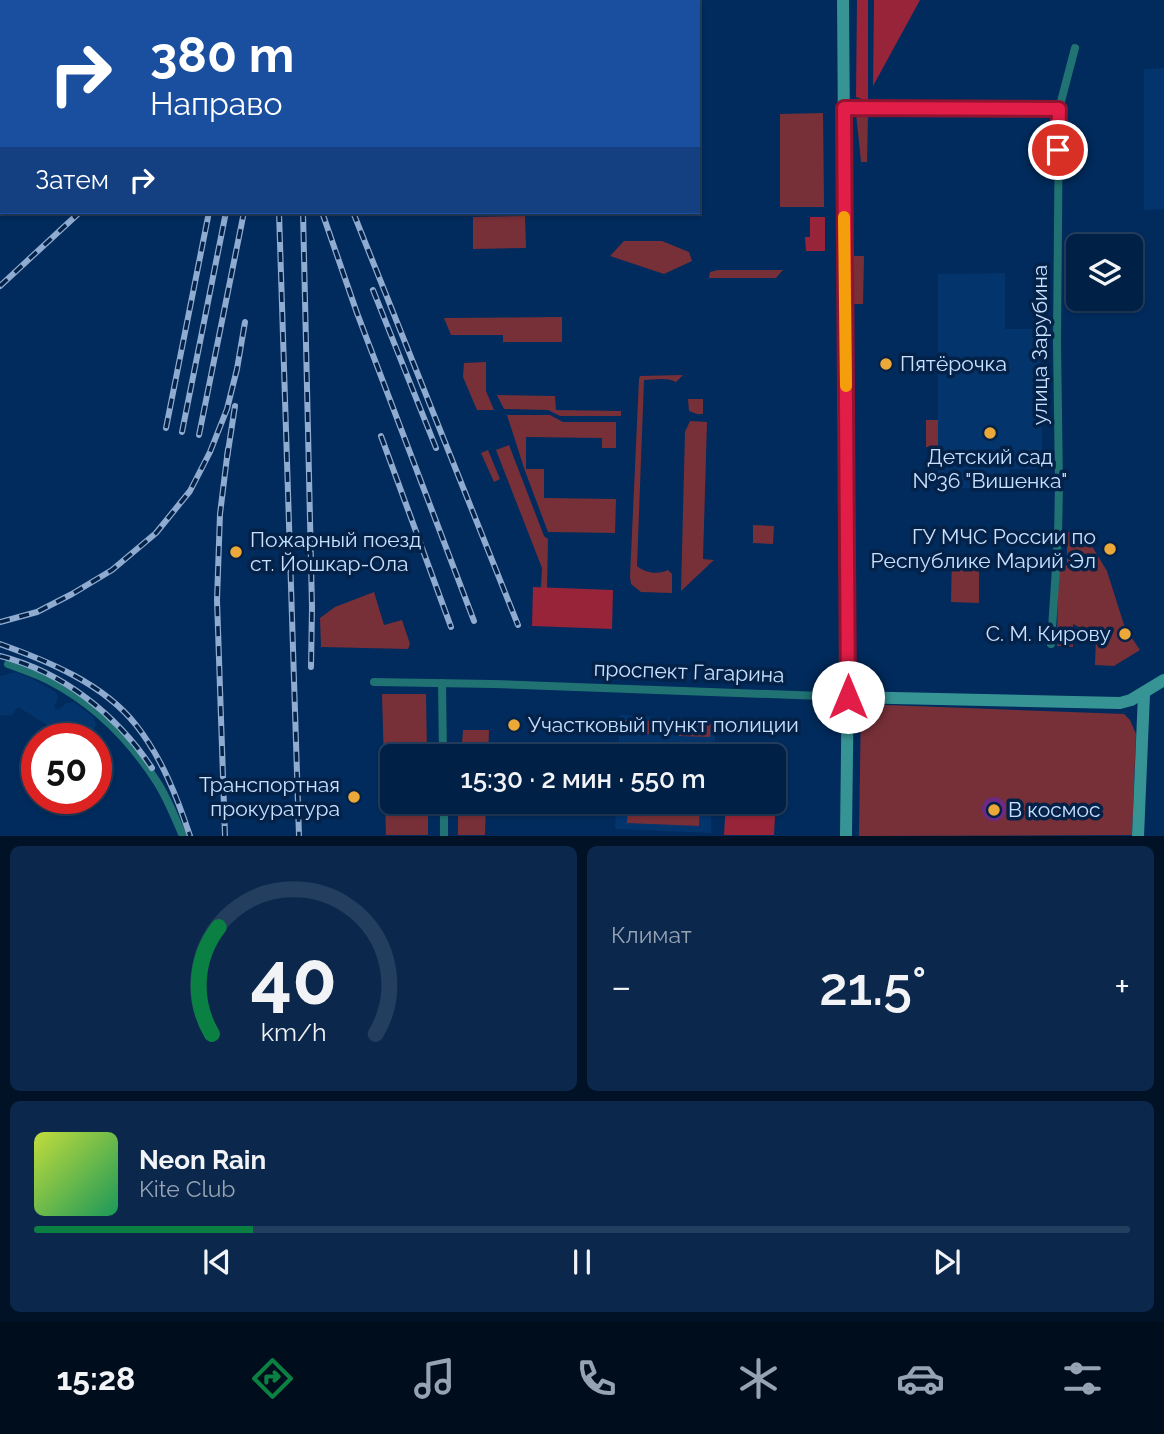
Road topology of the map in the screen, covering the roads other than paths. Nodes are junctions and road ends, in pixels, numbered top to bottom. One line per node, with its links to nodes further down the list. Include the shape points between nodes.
1 (843, 0): 3 (main road)
2 (1075, 48): 4 (street, улица Зарубина)
3 (844, 108): 4 (street); 11 (main road)
4 (1059, 109): 5 (street, улица Зарубина, via 1059,484)
5 (1051, 644)
6 (8, 664): 14 (street, via 49,681 107,721 158,782)
7 (1164, 680): 10 (main road, проспект Гагарина)
8 (374, 682): 9 (street, проспект Гагарина)
9 (442, 683): 11 (street, проспект Гагарина); 12 (street)
10 (1144, 694): 11 (main road, проспект Гагарина, via 1120,703); 17 (main road)
11 (848, 697): 16 (main road)
12 (443, 744)
13 (444, 814): 15 (street)
14 (183, 835)
15 (444, 835)
16 (846, 835)
17 (1139, 835)

